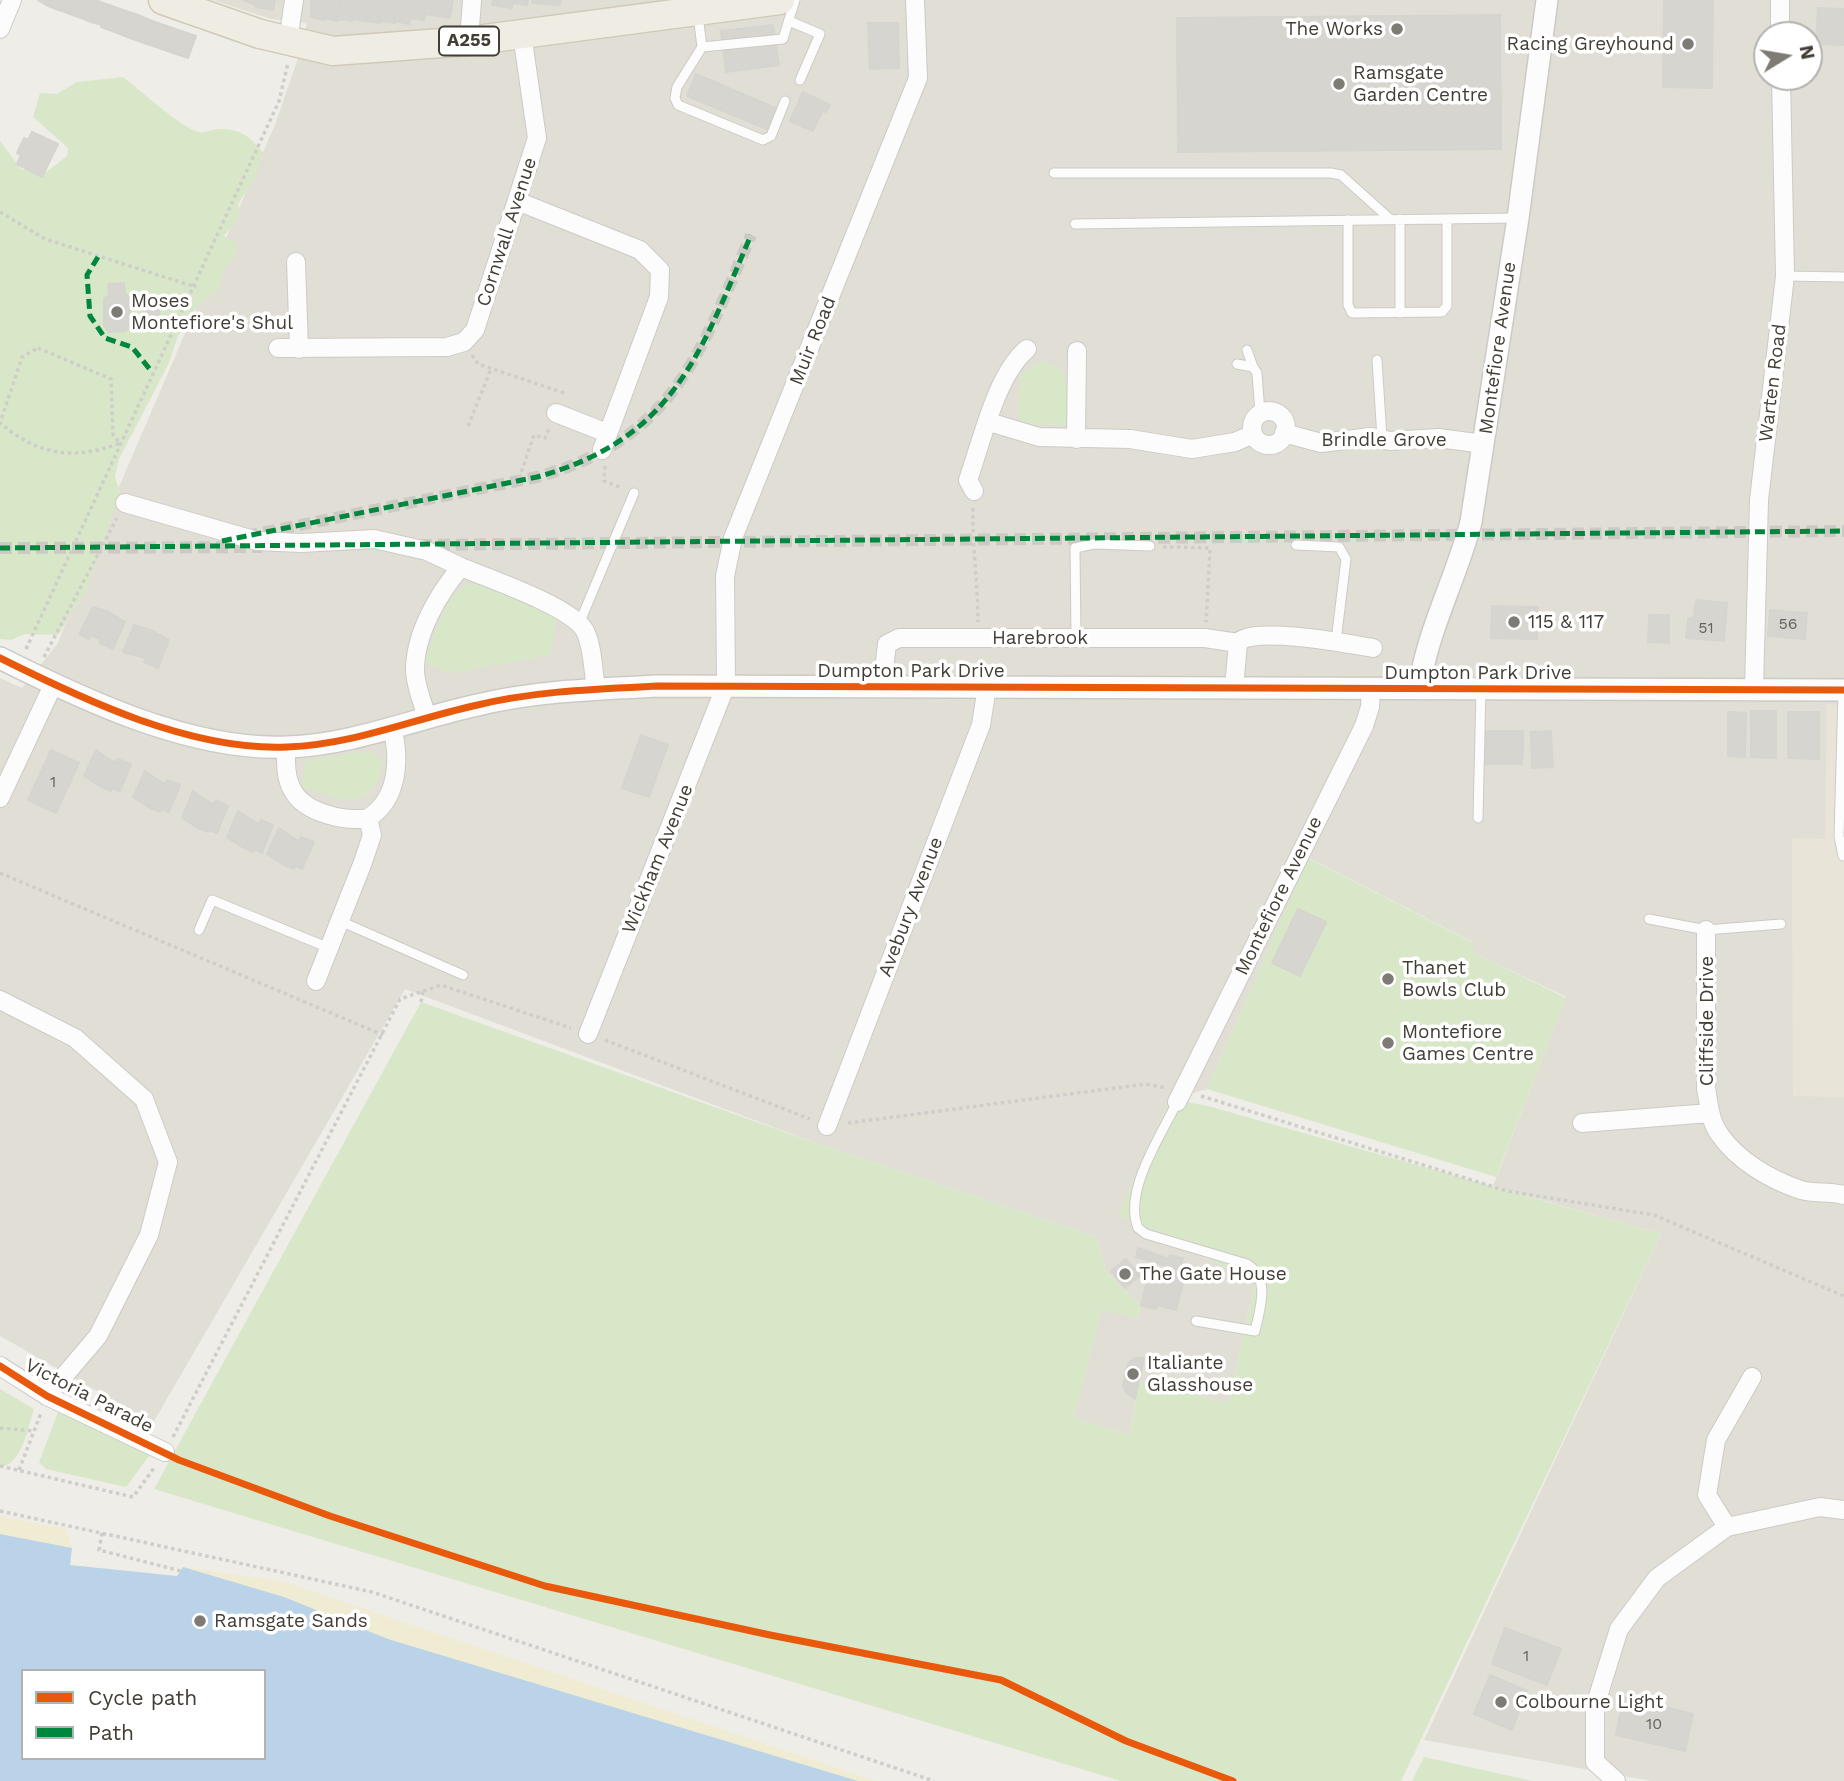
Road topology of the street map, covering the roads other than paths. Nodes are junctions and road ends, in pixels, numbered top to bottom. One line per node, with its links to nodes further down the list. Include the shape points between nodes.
1 (12, 0): 13 (street)
2 (163, 0): 15 (main road, A255)
3 (294, 0): 15 (street)
4 (472, 0): 16 (street)
5 (795, 0): 11 (lane)
6 (915, 0): 61 (street, Muir Road, via 918,78 733,538 725,576)
7 (1547, 0): 23 (street, Montefiore Avenue)
8 (1780, 0): 12 (street)
9 (645, 9): 10 (main road, A255); 14 (main road, A255)
10 (698, 10): 11 (main road, A255); 17 (lane)
11 (785, 10): 17 (lane, via 783,39); 18 (lane, via 820,34)
12 (1780, 21)
13 (0, 29)
14 (522, 34): 16 (main road, A255); 22 (street, Cornwall Avenue, via 537,138)
15 (288, 41): 16 (main road, A255, via 334,51)
16 (469, 41)
17 (702, 47): 20 (lane, via 677,87 678,105 763,140 771,136)
18 (800, 80)
19 (1781, 91): 30 (street, Warten Road)
20 (785, 101)
21 (1054, 173): 24 (lane, via 1331,173 1341,176)
22 (517, 201): 34 (street, Cornwall Avenue, via 475,330 464,342 447,347); 41 (street, via 640,250 660,270 659,297 604,442)
23 (1518, 218): 26 (lane); 48 (street, Montefiore Avenue)
24 (1390, 219): 25 (lane); 27 (lane)
25 (1400, 219): 26 (lane); 32 (lane)
26 (1447, 219): 32 (lane, via 1447,306 1441,312)
27 (1348, 220): 28 (lane); 32 (lane, via 1348,304 1352,313)
28 (1075, 224)
29 (296, 262): 34 (street)
30 (1785, 276): 31 (lane); 69 (street, Warten Road, via 1759,500)
31 (1844, 277)
32 (1399, 313)
33 (278, 348): 34 (street)
34 (299, 349)
35 (1027, 349): 43 (street, via 1003,377)
36 (1247, 350): 40 (lane)
37 (1077, 351): 47 (street)
38 (1377, 360): 46 (lane)
39 (1237, 364): 40 (lane)
40 (1253, 367): 42 (lane, via 1258,373)
41 (556, 413)
42 (1260, 413): 44 (street, via 1253,422); 45 (street, via 1277,413 1284,422)
43 (989, 422): 47 (street, via 1039,437); 49 (street, via 968,480)
44 (1253, 433): 45 (street, Brindle Grove, via 1259,442 1269,445); 47 (street, via 1235,442 1192,449 1130,439)
45 (1284, 433): 46 (street, Brindle Grove, via 1321,443)
46 (1381, 438): 48 (street, Brindle Grove)
47 (1076, 439)
48 (1484, 444): 67 (street, Montefiore Avenue, via 1465,542 1427,647)
49 (974, 491)
50 (634, 493): 55 (lane)
51 (125, 502): 54 (street, via 257,541 374,539 427,551)
52 (1296, 545): 57 (lane, via 1339,547 1346,559)
53 (1150, 546): 56 (lane, via 1075,548)
54 (460, 567): 55 (street, via 558,608); 71 (street, via 443,588 417,648 415,673)
55 (579, 624): 66 (street, via 589,644)
56 (1076, 638): 58 (street, Harebrook, via 1205,638); 62 (street, Harebrook, via 891,640 884,652)
57 (1336, 641): 58 (street, Harebrook, via 1246,637); 59 (street, Harebrook)
58 (1238, 643): 64 (street)
59 (1373, 648)
60 (27, 670): 73 (street, Dumpton Park Drive, via 175,731 226,743); 74 (street)
61 (726, 685): 62 (street, Dumpton Park Drive); 66 (street, Dumpton Park Drive); 87 (street, Wickham Avenue)
62 (882, 687): 63 (street, Dumpton Park Drive)
63 (987, 687): 64 (street, Dumpton Park Drive); 91 (street, Avebury Avenue, via 981,725)
64 (1234, 688): 65 (street, Dumpton Park Drive)
65 (1371, 688): 67 (street, Dumpton Park Drive); 88 (street, Montefiore Avenue, via 1364,726)
66 (596, 689): 71 (street, Dumpton Park Drive, via 512,698)
67 (1419, 689): 68 (street, Dumpton Park Drive)
68 (1481, 689): 69 (street, Dumpton Park Drive); 76 (lane)
69 (1754, 690): 70 (street, Dumpton Park Drive)
70 (1843, 690): 77 (lane, via 1839,836)
71 (427, 718): 72 (street, Dumpton Park Drive)
72 (392, 727): 73 (street, Dumpton Park Drive, via 327,743); 75 (street, via 397,770 381,807)
73 (286, 747): 75 (street, via 289,783 302,801 344,819)
74 (0, 798)
75 (368, 818): 79 (street, via 372,835)
76 (1478, 818)
77 (1843, 856)
78 (1649, 919): 82 (lane)
79 (340, 920): 83 (street); 84 (lane)
80 (1781, 924): 82 (lane)
81 (199, 930): 83 (lane, via 212,900)
82 (1706, 930): 89 (street, Cliffside Drive)
83 (329, 948): 85 (street)
84 (463, 975)
85 (316, 981)
86 (0, 1000): 96 (street, via 75,1038 144,1099 167,1162 149,1235 98,1336)
87 (588, 1034)
88 (1180, 1096): 93 (lane, via 1136,1188 1133,1206 1138,1228 1247,1264 1262,1283 1255,1331)
89 (1710, 1113): 90 (street); 92 (street, Cliffside Drive, via 1718,1134 1766,1175 1803,1191)
90 (1582, 1123)
91 (827, 1126)
92 (1844, 1195)
93 (1196, 1321)
94 (0, 1366): 96 (street, Victoria Parade)
95 (1752, 1377): 99 (street, via 1716,1440 1707,1496)
96 (47, 1396): 97 (street, Victoria Parade)
97 (165, 1452)
98 (1844, 1510): 99 (street, via 1821,1507)
99 (1727, 1527): 100 (street, via 1657,1578 1619,1629 1595,1706 1595,1762)
100 (1616, 1781)

